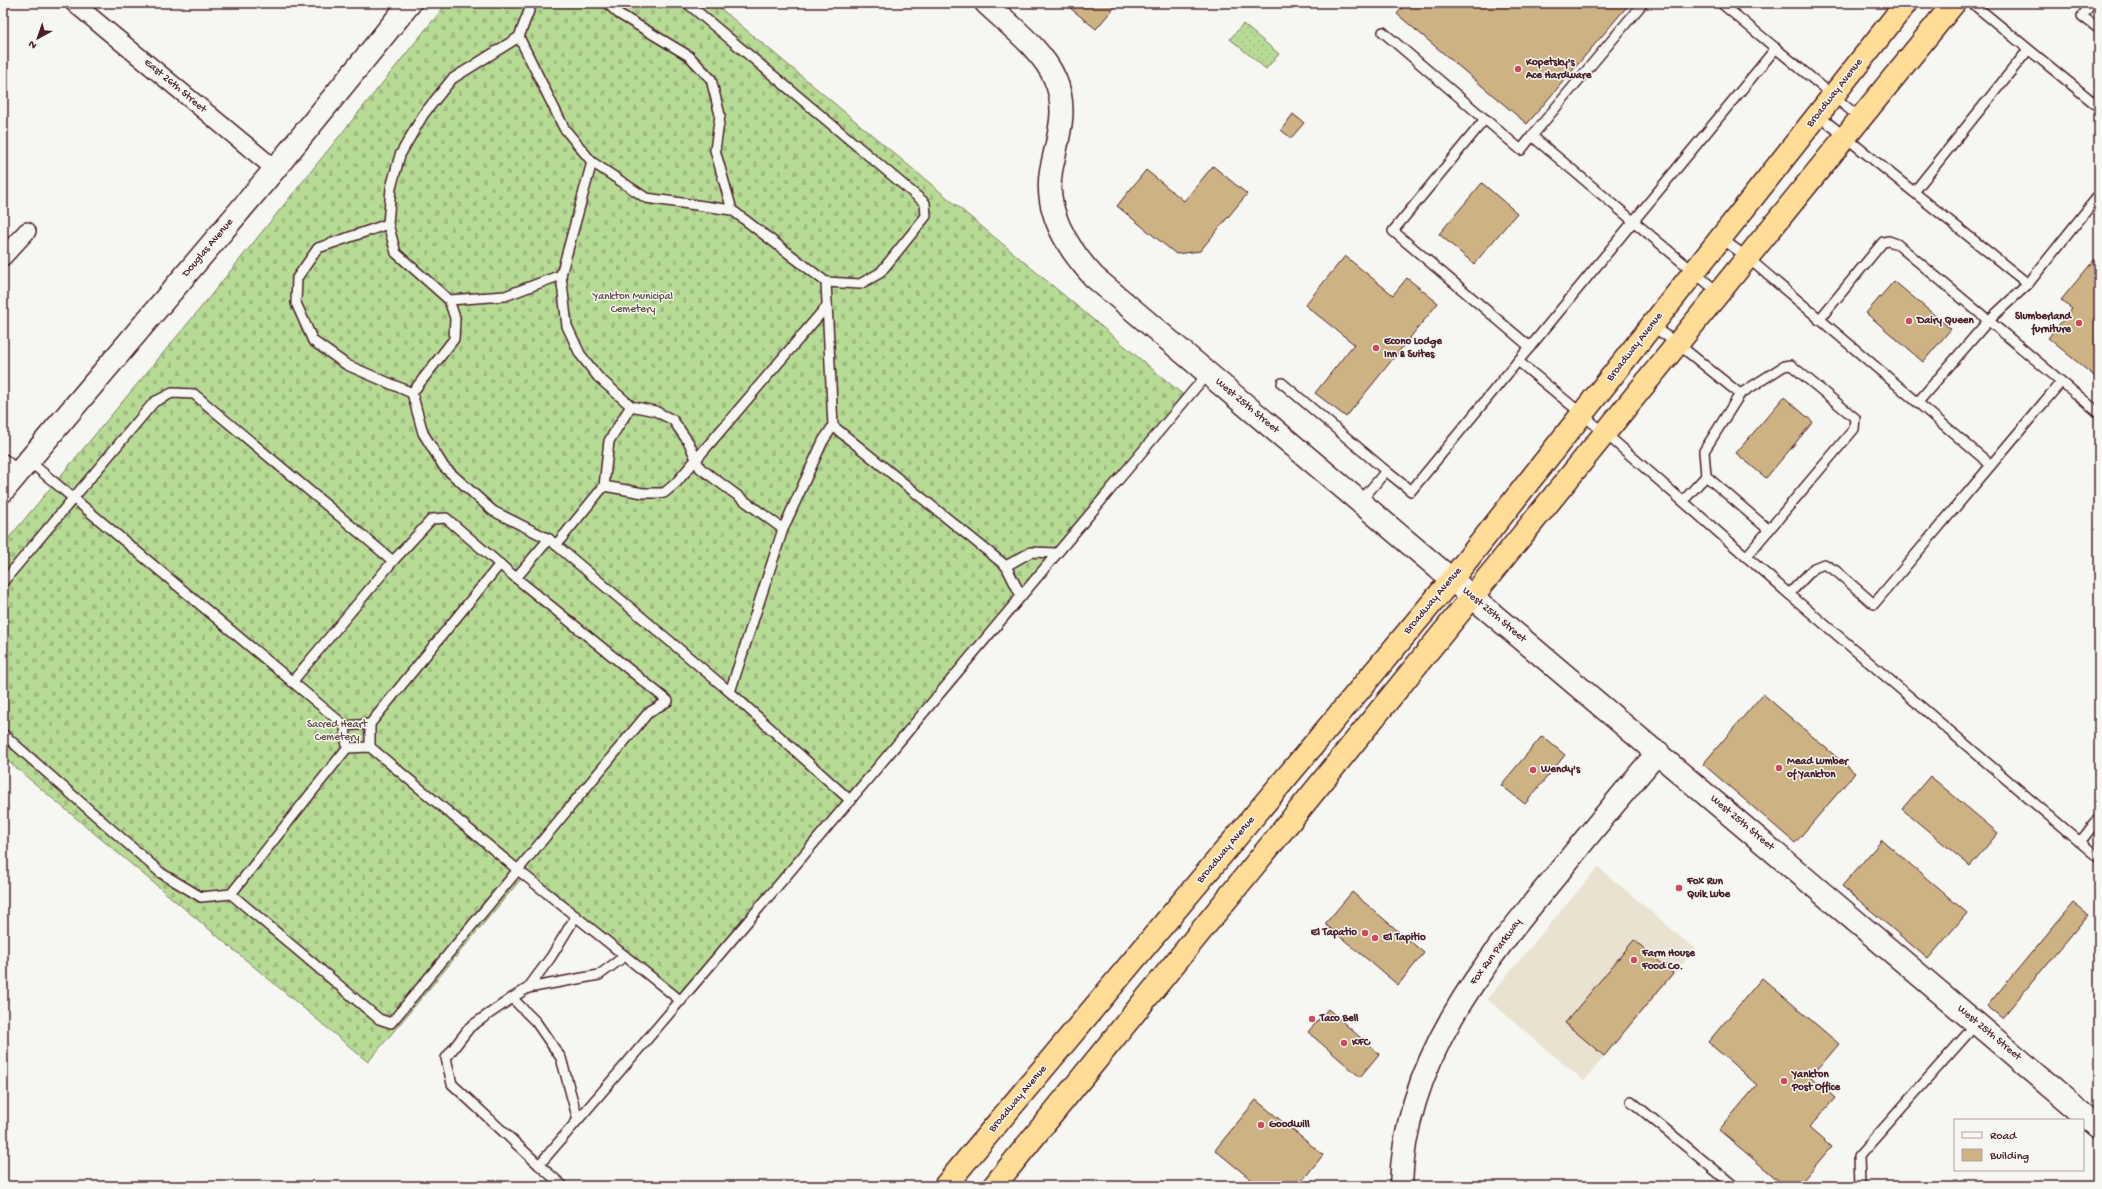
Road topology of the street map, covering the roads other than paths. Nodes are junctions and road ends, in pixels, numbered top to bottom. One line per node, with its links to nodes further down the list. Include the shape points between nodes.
1 (74, 3): 26 (street, East 26th Street)
2 (410, 3): 26 (street, Douglas Avenue)
3 (532, 3): 15 (lane)
4 (607, 3): 29 (lane, via 619,14 688,56 711,79 720,115 714,150)
5 (686, 3): 38 (lane, via 926,203 926,216 880,273 860,284)
6 (986, 3): 49 (street, West 25th Street, via 1046,62 1061,97 1062,123 1051,173 1052,204 1064,238 1077,259 1094,277)
7 (1643, 3): 23 (lane)
8 (1722, 3): 16 (lane)
9 (1906, 3): 18 (highway, Broadway Avenue)
10 (1954, 3): 21 (highway)
11 (1972, 3): 17 (lane)
12 (2092, 3): 13 (lane, via 2082,16)
13 (2099, 29)
14 (1383, 32): 22 (lane)
15 (519, 37): 25 (lane, via 564,128); 31 (lane, via 452,80 423,115 400,154 391,188)
16 (1776, 48): 18 (lane); 30 (lane)
17 (2028, 50): 19 (lane); 27 (lane)
18 (1833, 96): 20 (highway, Broadway Avenue); 21 (lane)
19 (2099, 107)
20 (1818, 115): 24 (lane); 33 (highway, Broadway Avenue)
21 (1860, 118): 24 (highway)
22 (1485, 119): 23 (lane, via 1521,150); 47 (lane, via 1393,231)
23 (1532, 136): 30 (lane)
24 (1845, 137): 27 (lane); 35 (highway)
25 (592, 162): 29 (lane, via 646,198); 37 (lane)
26 (275, 169): 62 (street, Douglas Avenue)
27 (1914, 192): 39 (lane)
28 (2099, 195): 39 (lane)
29 (732, 210): 38 (lane)
30 (1633, 221): 36 (lane); 47 (lane)
31 (388, 224): 41 (lane, via 396,253); 52 (lane, via 318,248 297,278 296,303 314,341 347,365)
32 (26, 231): 34 (street)
33 (1721, 238): 35 (lane); 36 (highway, Broadway Avenue)
34 (3, 258)
35 (1748, 258): 40 (highway); 43 (lane)
36 (1694, 272): 40 (lane); 45 (highway, Broadway Avenue)
37 (561, 275): 41 (lane, via 505,296); 55 (lane, via 567,326 580,354 598,377)
38 (826, 282): 42 (lane)
39 (2028, 284): 44 (lane)
40 (1719, 293): 46 (highway)
41 (449, 300): 52 (lane, via 455,318 454,339)
42 (827, 306): 58 (lane); 60 (lane)
43 (1819, 320): 44 (lane, via 1883,242 1888,241 1897,244); 54 (lane)
44 (1988, 321): 50 (lane); 54 (lane)
45 (1652, 326): 46 (lane); 57 (highway, Broadway Avenue)
46 (1678, 344): 53 (lane); 59 (highway)
47 (1530, 347): 48 (lane)
48 (1518, 362): 57 (lane); 63 (lane, via 1411,491)
49 (1208, 373): 69 (street, West 25th Street); 73 (lane)
50 (2061, 382): 56 (lane); 61 (lane)
51 (1282, 383): 63 (lane)
52 (412, 392): 72 (lane, via 423,433 444,467 493,511)
53 (1740, 394): 64 (lane, via 1704,451); 71 (lane, via 1784,366 1790,365 1856,418 1854,429)
54 (1918, 402): 61 (lane)
55 (631, 406): 60 (lane, via 655,411 673,420); 65 (lane, via 609,441)
56 (2099, 413)
57 (1582, 414): 59 (lane); 79 (highway, Broadway Avenue)
58 (834, 426): 70 (lane, via 822,441); 77 (lane)
59 (1606, 434): 68 (lane); 83 (highway)
60 (696, 458): 65 (lane, via 676,483 664,493 643,493); 70 (lane, via 700,468)
61 (1991, 465): 81 (lane, via 1874,604 1836,571 1824,564 1814,568)
62 (16, 466): 66 (street, Douglas Avenue); 67 (lane)
63 (1386, 471): 69 (lane)
64 (1706, 476): 68 (lane); 71 (lane)
65 (604, 486): 72 (lane)
66 (3, 491)
67 (74, 499): 75 (lane, via 154,402 172,393 194,394); 80 (lane); 84 (lane)
68 (1683, 501): 74 (lane)
69 (1360, 502): 79 (street, West 25th Street)
70 (783, 529): 85 (lane)
71 (1769, 530): 74 (lane)
72 (553, 542): 78 (lane); 85 (lane)
73 (1056, 553): 77 (lane, via 1031,552); 82 (lane)
74 (1746, 557): 81 (lane)
75 (393, 561): 76 (lane, via 432,519 446,518); 84 (lane)
76 (500, 564): 78 (lane); 86 (lane)
77 (1006, 566): 82 (lane)
78 (516, 578): 96 (lane, via 668,701 648,713)
79 (1452, 579): 83 (street, West 25th Street); 109 (highway, Broadway Avenue)
80 (3, 582)
81 (1789, 594): 94 (lane)
82 (1021, 596): 92 (lane)
83 (1473, 597): 91 (street, West 25th Street); 110 (highway)
84 (292, 682): 87 (lane)
85 (730, 692): 92 (lane)
86 (370, 724): 87 (lane); 89 (lane)
87 (344, 726): 90 (lane)
88 (3, 734): 97 (lane, via 161,873 201,897)
89 (370, 747): 90 (lane); 96 (lane)
90 (346, 748): 97 (lane)
91 (1658, 752): 103 (street, West 25th Street); 111 (street, Fox Run Parkway, via 1508,934 1453,1014 1415,1098 1406,1135)
92 (851, 801): 102 (lane)
93 (2099, 818): 94 (lane)
94 (2080, 842): 95 (lane)
95 (2099, 858)
96 (518, 870): 97 (lane, via 391,1022 379,1019); 98 (lane)
97 (231, 894)
98 (576, 916): 99 (lane); 100 (lane)
99 (625, 956): 100 (lane, via 600,975); 102 (lane)
100 (528, 988): 101 (lane)
101 (512, 998): 105 (lane, via 536,1022 562,1058); 107 (lane, via 470,1027 446,1058 452,1084)
102 (681, 1001): 105 (lane)
103 (1977, 1023): 106 (street, West 25th Street); 113 (lane, via 1859,1156)
104 (1631, 1101): 112 (lane)
105 (578, 1120): 107 (lane)
106 (2099, 1127)
107 (539, 1165): 108 (lane)
108 (563, 1186)
109 (945, 1186)
110 (994, 1186)
111 (1401, 1186)
112 (1734, 1186)
113 (1860, 1186)

